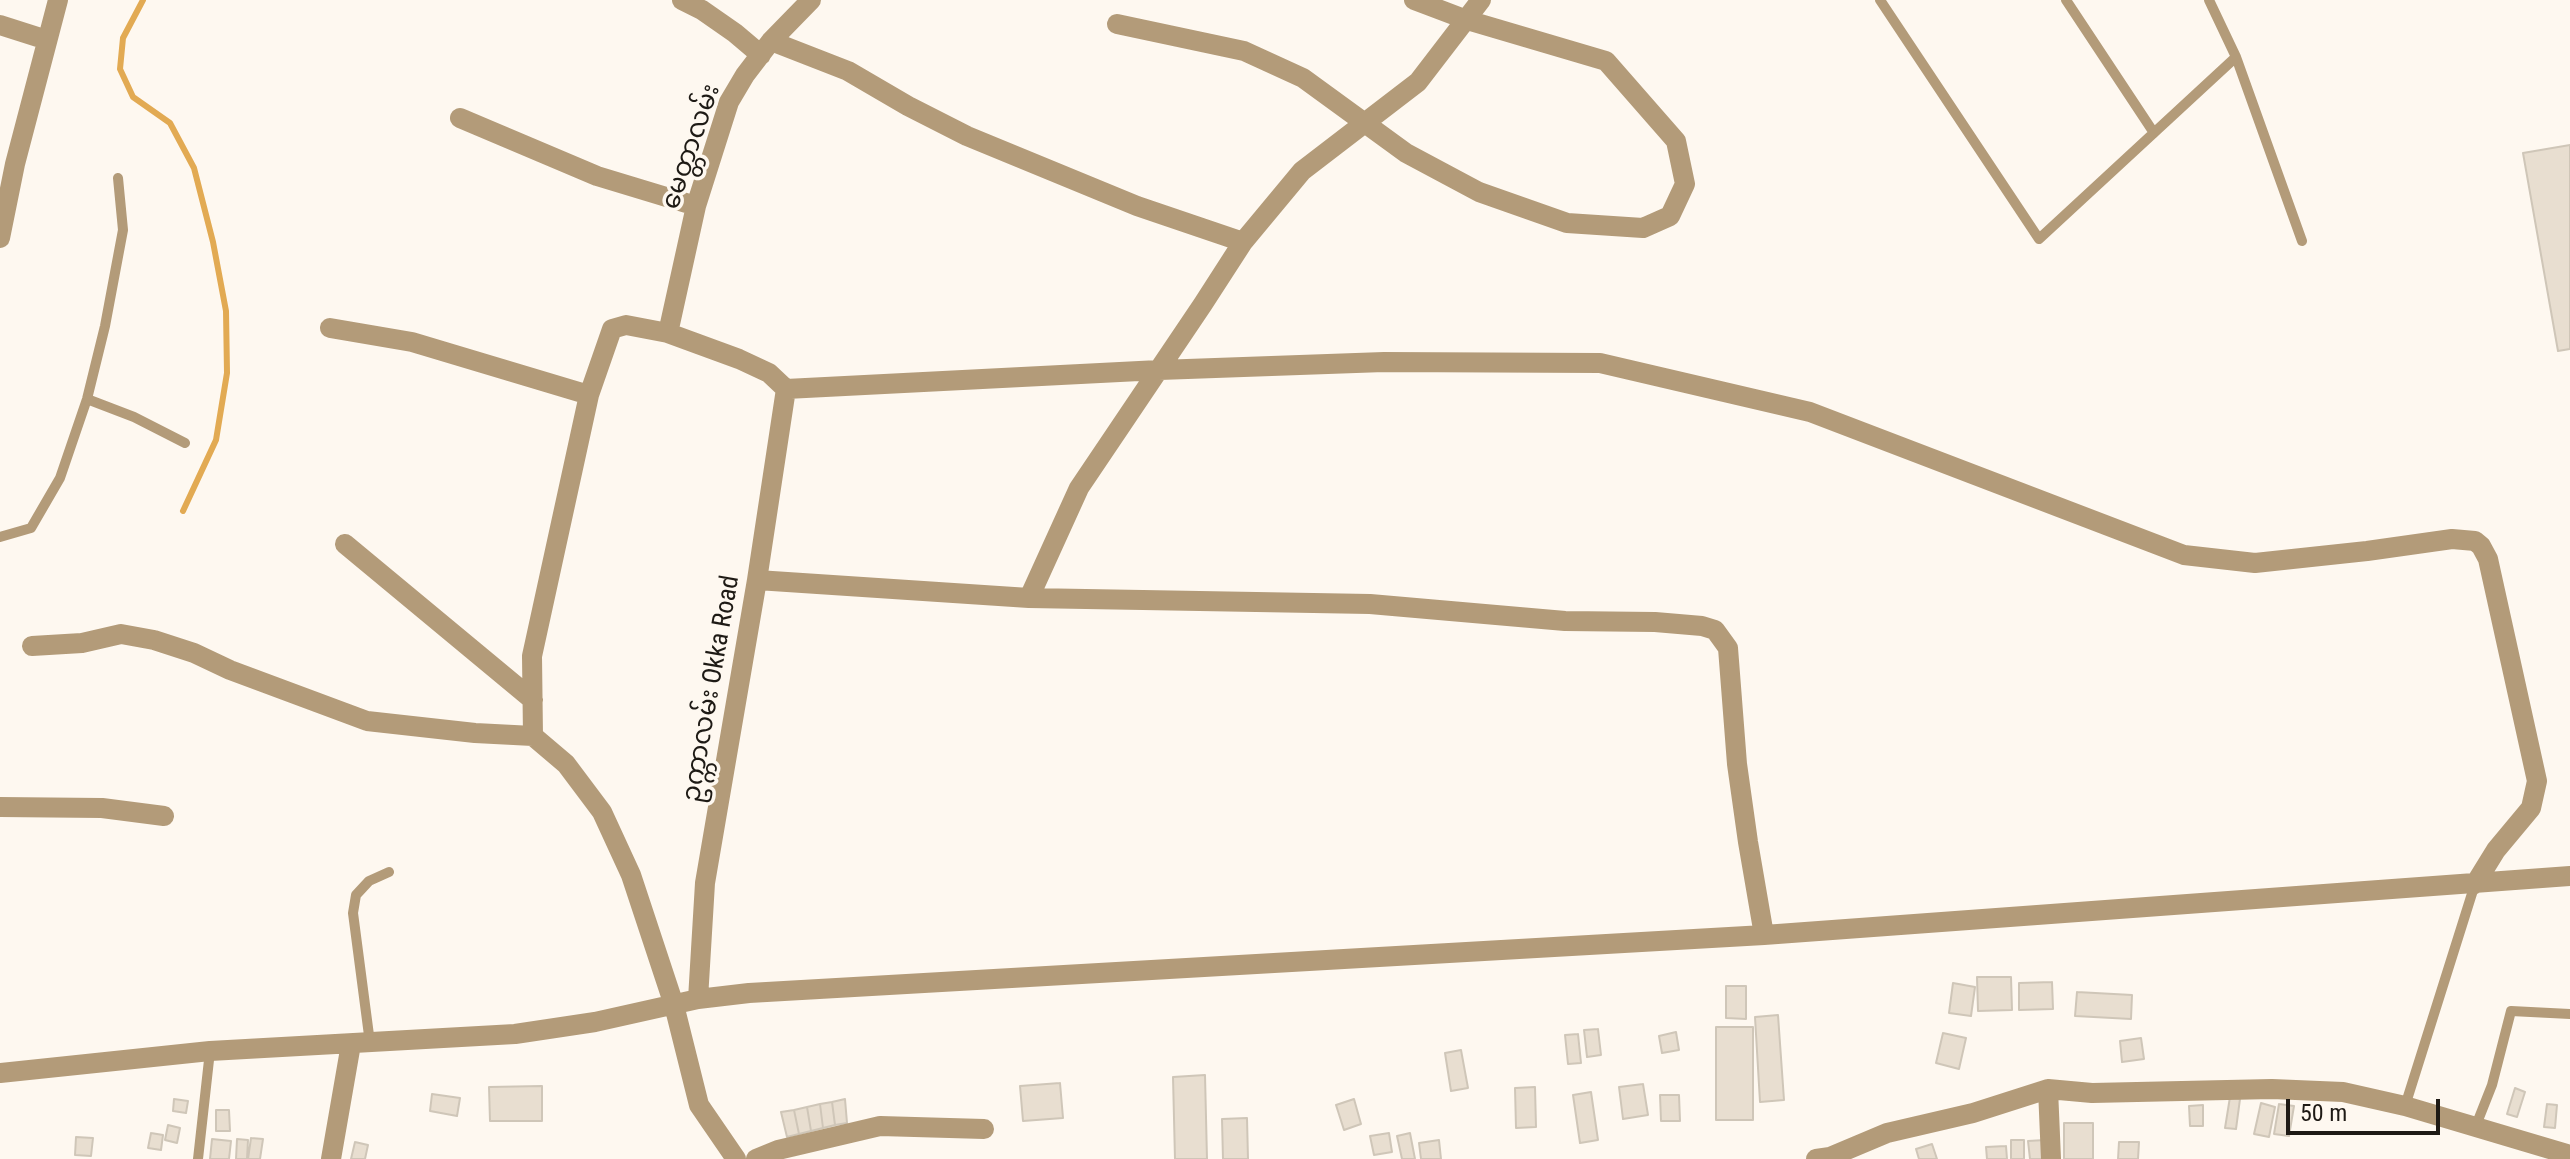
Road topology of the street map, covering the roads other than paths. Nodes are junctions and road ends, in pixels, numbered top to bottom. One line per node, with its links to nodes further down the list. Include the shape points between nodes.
1 (58, 0): 12 (street)
2 (682, 0): 13 (street)
3 (811, 0): 13 (street, မေတ္တာလမ်း)
4 (1414, 0): 9 (street)
5 (1481, 0): 9 (street)
6 (1880, 0): 17 (lane, via 2039,239)
7 (2066, 0): 17 (lane)
8 (2209, 0): 14 (lane)
9 (1467, 20): 16 (street, via 1418,82); 16 (street, via 1606,61 1676,141 1685,184 1670,216 1643,228 1567,223 1479,192 1406,153)
10 (1117, 24): 16 (street, via 1244,51 1303,78)
11 (0, 25): 12 (street)
12 (47, 40): 18 (street)
13 (766, 48): 20 (street, မေတ္တာလမ်း, via 729,102); 23 (street, via 848,71 981,142 1137,206)
14 (2236, 57): 17 (lane); 22 (lane)
15 (460, 118): 20 (street, via 597,176)
16 (1366, 123): 23 (street, via 1302,171)
17 (2154, 133)
18 (8, 162): 21 (street)
19 (118, 178): 29 (lane, via 123,230)
20 (696, 206): 25 (street, မေတ္တာလမ်း)
21 (0, 238)
22 (2302, 241)
23 (1243, 242): 26 (street)
24 (330, 328): 28 (street, via 412,342)
25 (668, 333): 27 (street, via 759,368); 28 (street, via 626,325 612,329)
26 (1159, 370): 27 (street); 34 (street, via 1079,488); 42 (street, via 1384,362 1600,363 1810,412 2184,555 2255,563 2452,539 2475,541 2488,559 2537,781 2531,808)
27 (786, 389): 33 (street, ဥက္ကာလမ်း Okka Road)
28 (589, 395): 36 (street, via 532,656)
29 (87, 399): 30 (lane); 31 (lane, via 60,478 31,528)
30 (185, 443)
31 (0, 537)
32 (345, 544): 36 (street)
33 (757, 580): 34 (street); 44 (street, ဥက္ကာလမ်း Okka Road, via 705,883)
34 (1029, 598): 43 (street, via 1370,604 1715,630 1728,648 1737,764)
35 (32, 646): 37 (street, via 121,634 194,653 367,721)
36 (533, 700): 37 (street)
37 (533, 736): 45 (street, via 566,764 602,812 631,875)
38 (0, 807): 39 (street, via 102,808)
39 (164, 816)
40 (389, 872): 47 (lane, via 369,881 356,895)
41 (2570, 876): 42 (street)
42 (2475, 884): 43 (street); 51 (lane)
43 (1764, 935): 44 (street)
44 (698, 999): 45 (street)
45 (674, 1005): 47 (street, via 515,1034); 57 (street, via 699,1105)
46 (2570, 1014): 52 (lane, via 2511,1011 2492,1085)
47 (360, 1044): 48 (street); 56 (street)
48 (210, 1051): 49 (street); 55 (lane)
49 (0, 1073)
50 (2048, 1089): 51 (street, via 2343,1092); 59 (street, via 1887,1133); 60 (street)
51 (2405, 1106): 52 (street)
52 (2474, 1128): 54 (street)
53 (984, 1129): 58 (street, via 880,1126)
54 (2570, 1155)
55 (198, 1159)
56 (331, 1159)
57 (736, 1159)
58 (756, 1159)
59 (1816, 1159)
60 (2051, 1159)

